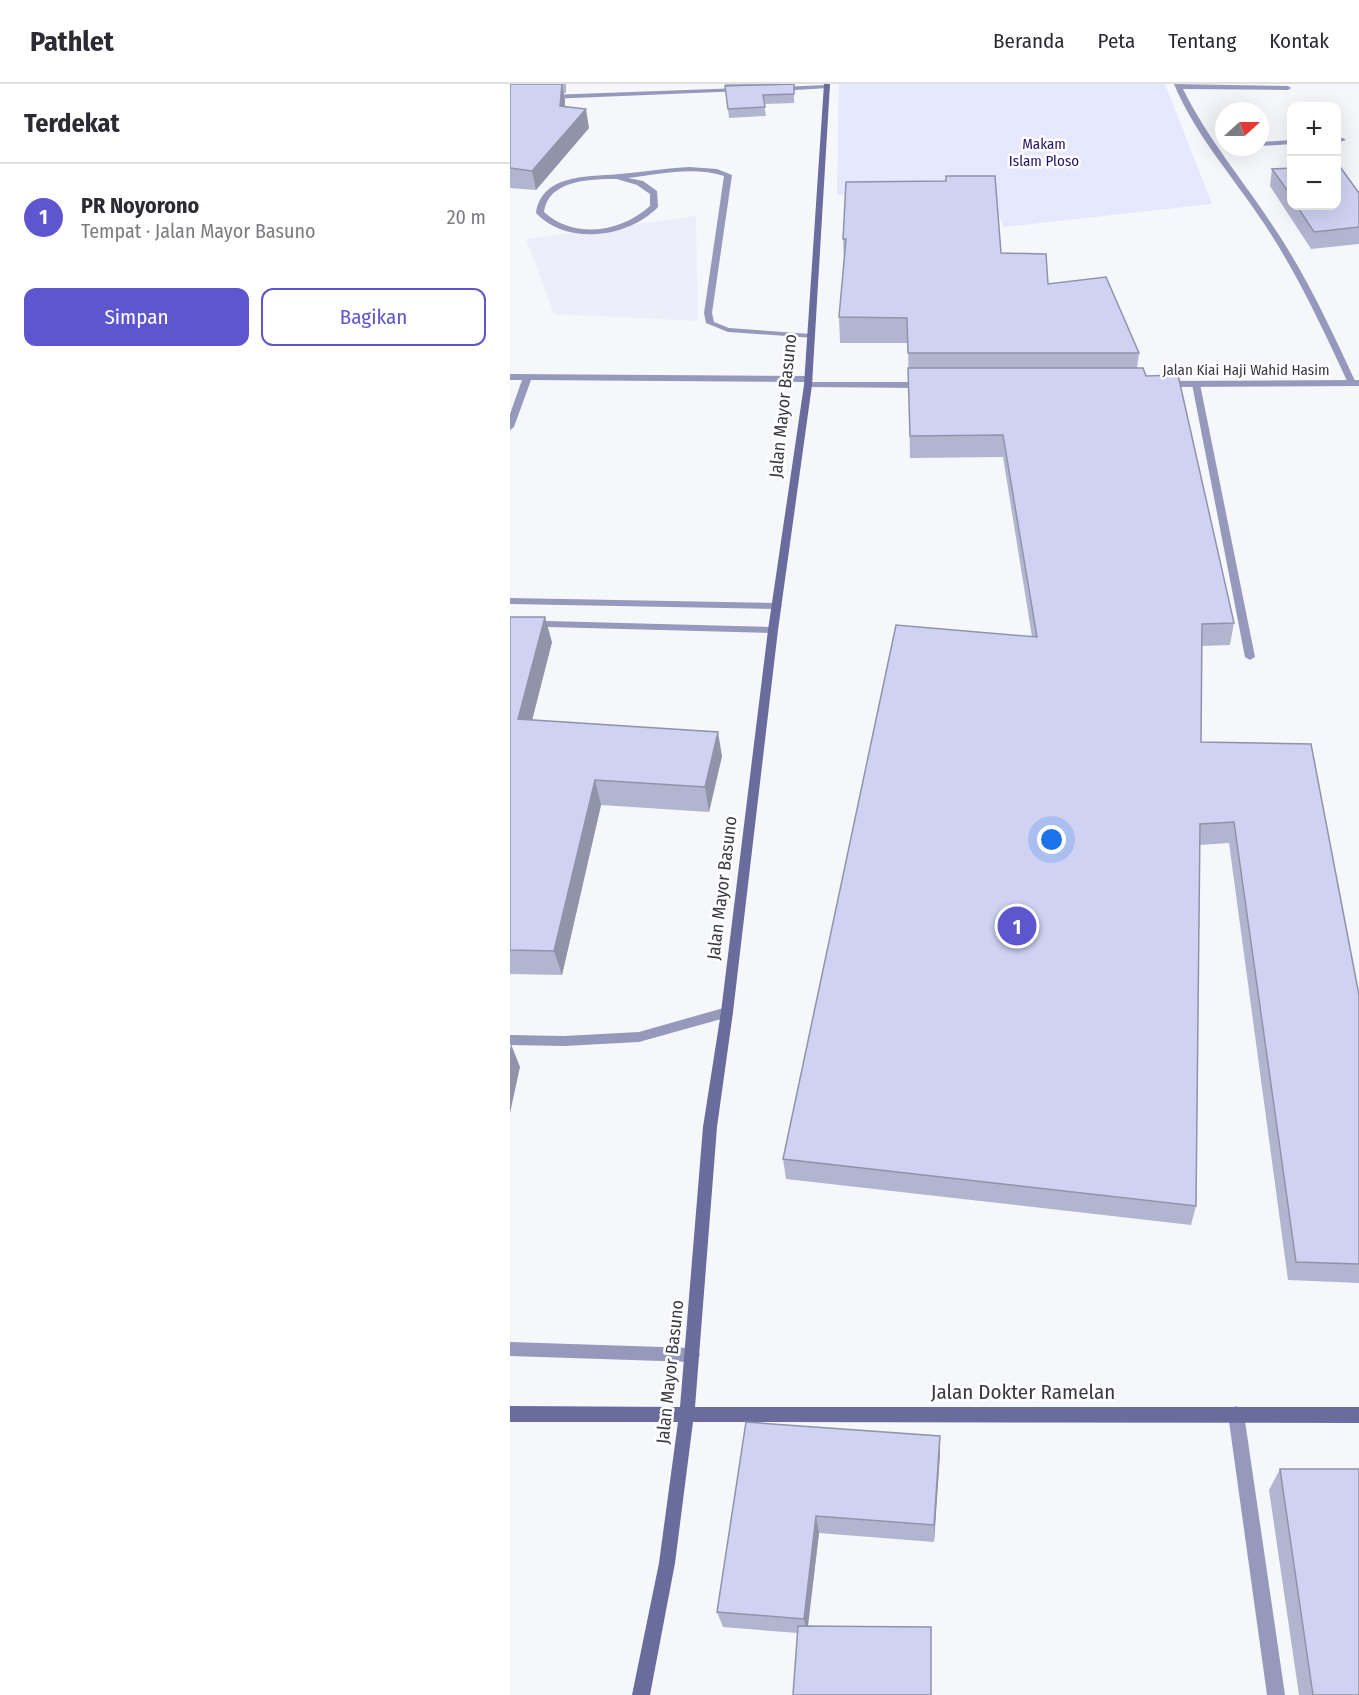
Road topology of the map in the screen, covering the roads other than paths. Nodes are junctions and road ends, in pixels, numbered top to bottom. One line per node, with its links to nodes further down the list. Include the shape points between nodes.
1 (668, 84): 7 (street)
2 (827, 85): 5 (street); 13 (main road, Jalan Mayor Basuno)
3 (1178, 85): 4 (street); 11 (street)
4 (1288, 88)
5 (770, 89)
6 (747, 90): 7 (street)
7 (668, 93): 8 (street)
8 (544, 97)
9 (1287, 142): 10 (street)
10 (1269, 143)
11 (1213, 146): 17 (street, via 1312,296)
12 (617, 177): 12 (street, via 588,178 561,185 543,198 540,213 554,225 580,231 611,229 639,220 654,207 654,193 640,183); 13 (street, via 717,169 728,175 708,313 710,323 728,330)
13 (811, 336): 16 (main road, Jalan Mayor Basuno)
14 (510, 377): 15 (street)
15 (527, 378): 16 (street); 21 (street)
16 (808, 382): 20 (street); 23 (main road, Jalan Mayor Basuno)
17 (1355, 383): 19 (street, Jalan Kiai Haji Wahid Hasim)
18 (1149, 384): 19 (street, Jalan Kiai Haji Wahid Hasim)
19 (1196, 384): 26 (street)
20 (938, 385)
21 (510, 427)
22 (510, 601): 23 (street)
23 (777, 606): 25 (main road, Jalan Mayor Basuno)
24 (510, 623): 25 (street)
25 (773, 630): 27 (main road, Jalan Mayor Basuno)
26 (1250, 657)
27 (727, 1012): 28 (street, via 639,1037); 30 (main road, Jalan Mayor Basuno, via 710,1127)
28 (510, 1040)
29 (510, 1349): 30 (street)
30 (692, 1355): 31 (main road, Jalan Mayor Basuno)
31 (687, 1412): 32 (main road, Jalan Dokter Ramelan); 33 (main road, Jalan Dokter Ramelan); 35 (main road, Jalan Mayor Basuno, via 667,1563)
32 (510, 1414)
33 (1236, 1414): 34 (main road, Jalan Dokter Ramelan); 36 (street)
34 (1359, 1414)
35 (641, 1695)
36 (1276, 1695)

